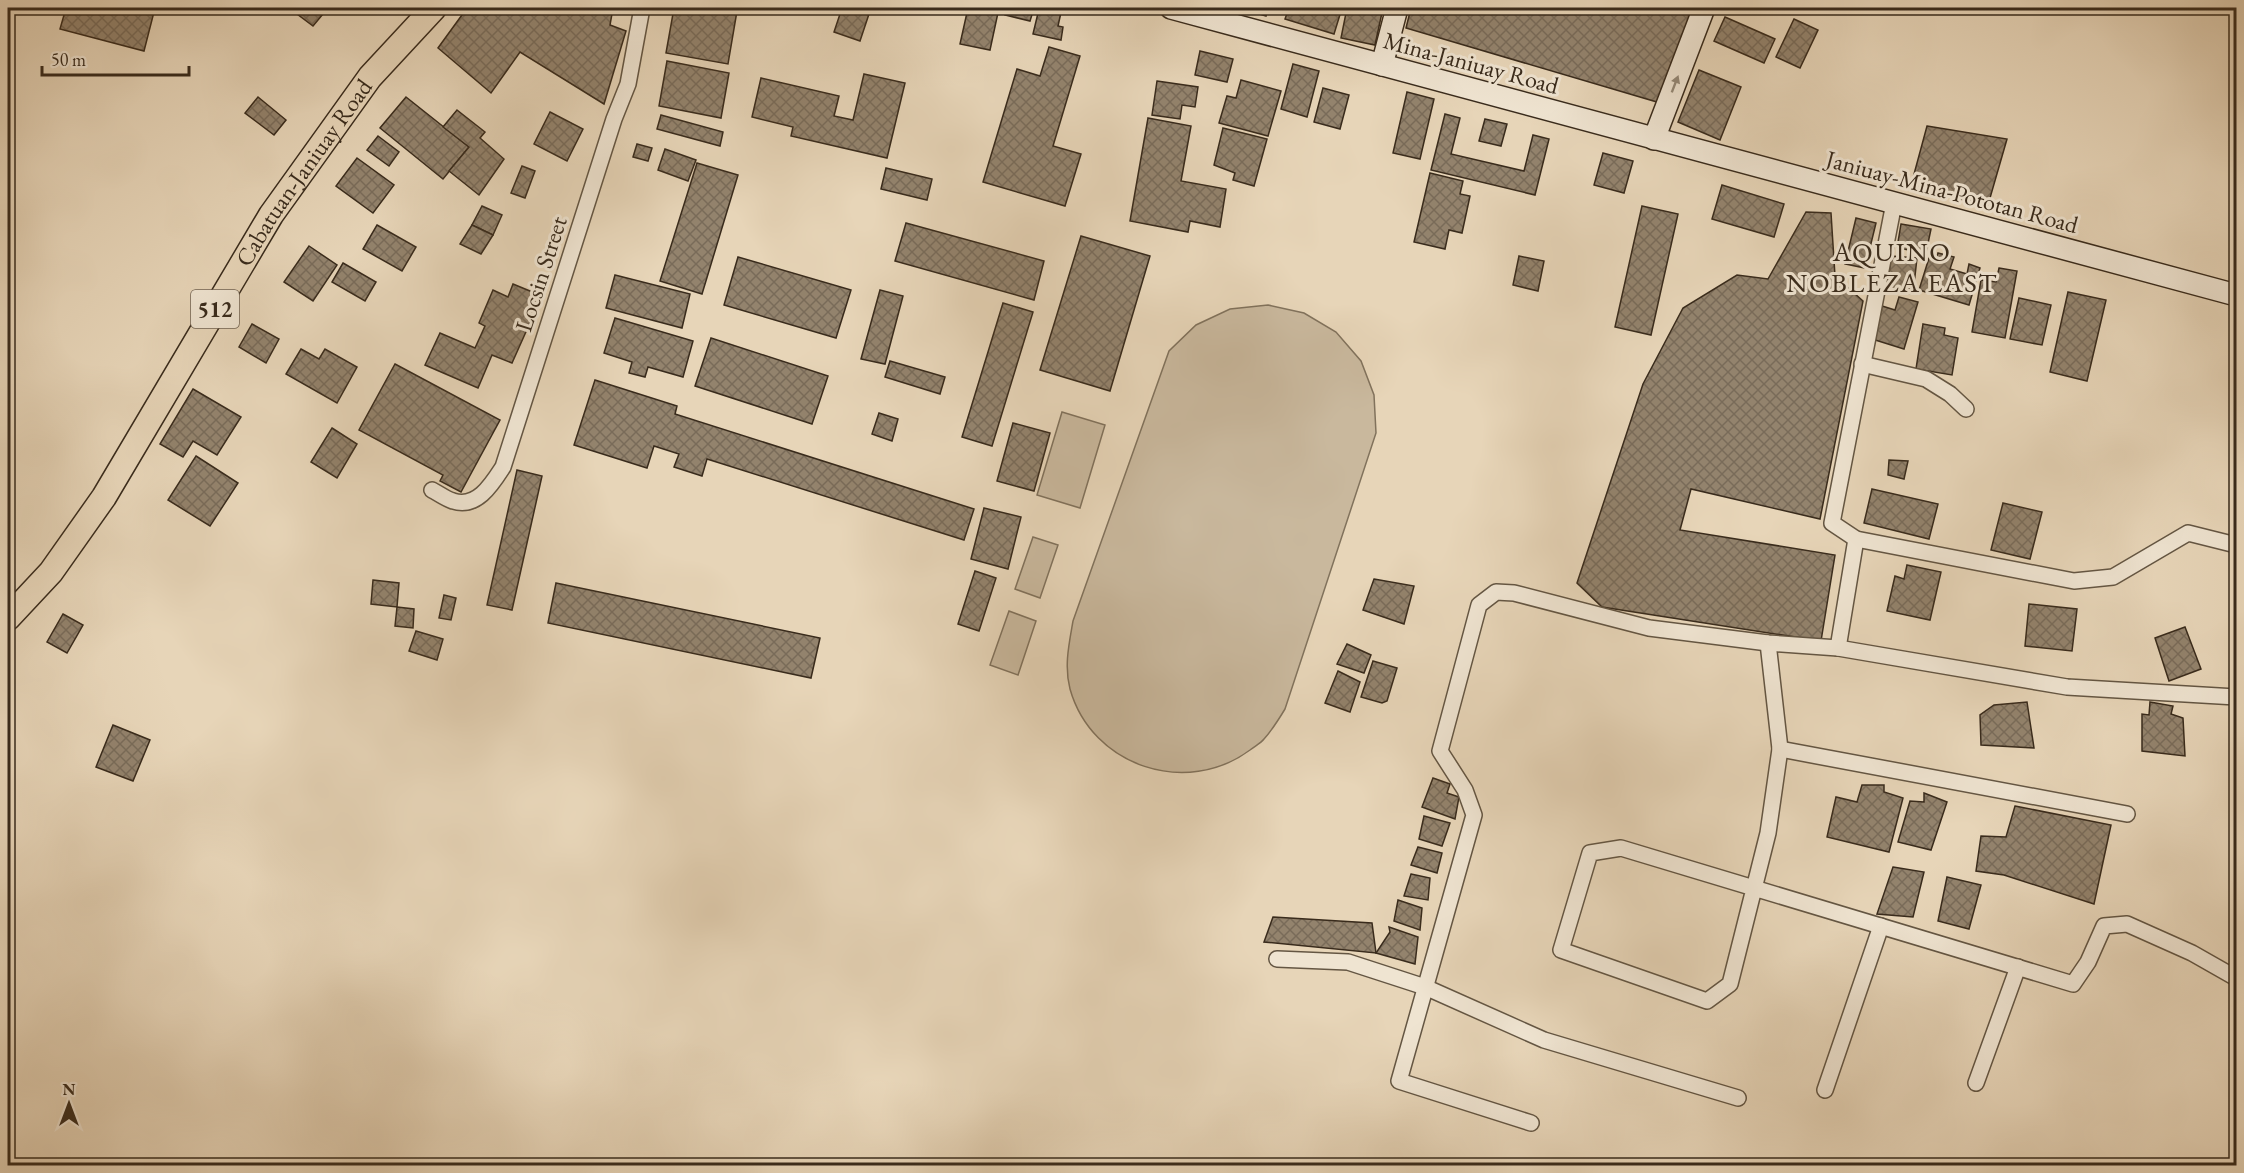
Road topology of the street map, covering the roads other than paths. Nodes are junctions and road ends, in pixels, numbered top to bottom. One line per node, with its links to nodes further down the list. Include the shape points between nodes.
1 (434, 8): 15 (main road, Cabatuan-Janiuay Road / 512, via 370,77 271,215 104,497 51,573)
2 (642, 8): 12 (street, Locsin Street, via 628,84 503,467 489,489 471,502 454,502)
3 (1171, 8): 6 (main road, Mina-Janiuay Road)
4 (1397, 8): 6 (main road)
5 (1704, 8): 7 (main road, one-way to 5)
6 (1382, 65): 7 (main road, Mina-Janiuay Road)
7 (1654, 139): 8 (main road, Janiuay-Mina-Pototan Road)
8 (1894, 203): 9 (main road, Janiuay-Mina-Pototan Road); 10 (street)
9 (2236, 295)
10 (1862, 364): 11 (street, via 1926,379); 13 (street, via 1832,524)
11 (1966, 409)
12 (432, 490)
13 (1856, 539): 14 (street, via 2074,581 2113,577 2188,533); 17 (street)
14 (2236, 545)
15 (8, 618)
16 (1768, 643): 17 (street); 19 (street); 26 (street, via 1649,628 1514,593 1496,592 1479,605 1440,752 1465,790 1474,815)
17 (1838, 648): 18 (street, via 2067,687)
18 (2236, 697)
19 (1780, 748): 20 (street); 21 (street, via 1768,833)
20 (2127, 814)
21 (1754, 887): 21 (street, via 1621,848 1590,853 1561,950 1707,1001 1730,984); 22 (street)
22 (1881, 926): 24 (street); 28 (street)
23 (1277, 959): 26 (street, via 1348,962)
24 (2018, 967): 25 (street, via 2073,984 2104,926 2127,924); 27 (street)
25 (2236, 978)
26 (1425, 987): 29 (street, via 1544,1040); 30 (street, via 1399,1081)
27 (1976, 1083)
28 (1825, 1090)
29 (1738, 1098)
30 (1531, 1123)

